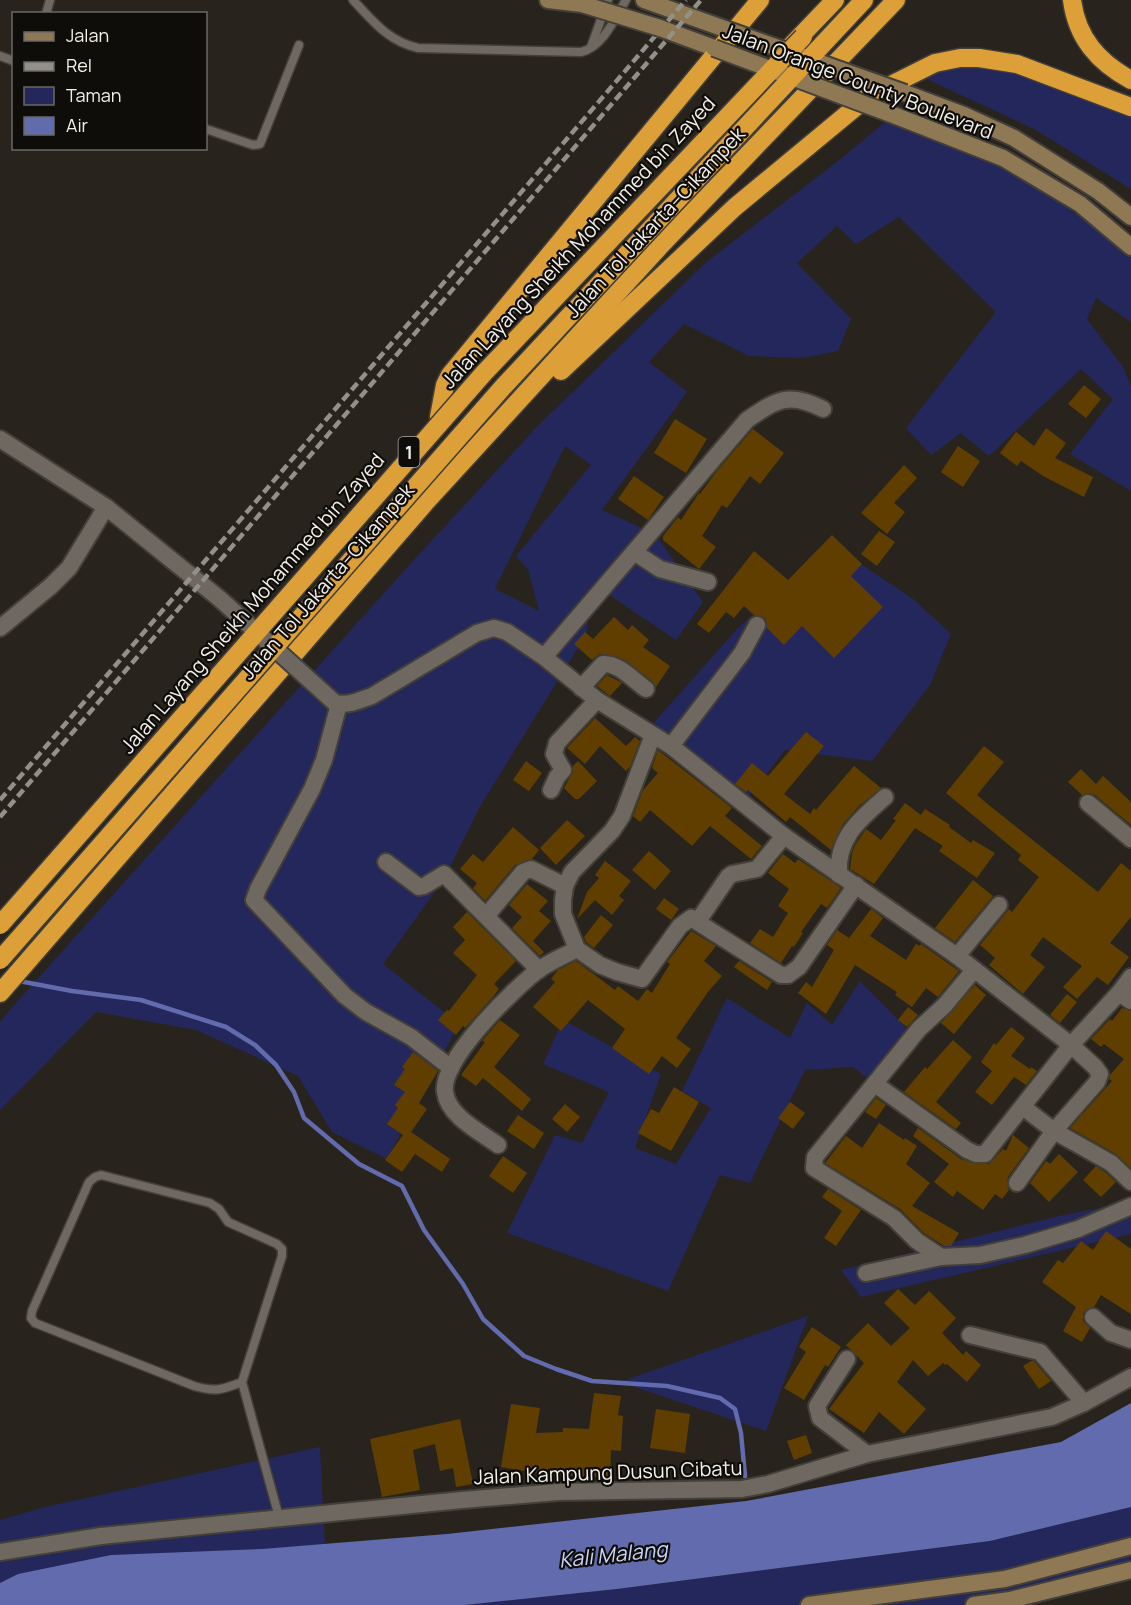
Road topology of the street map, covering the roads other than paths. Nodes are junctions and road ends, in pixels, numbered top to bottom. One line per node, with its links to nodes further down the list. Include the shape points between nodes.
1 (353, 0): 12 (lane, via 389,37 403,45)
2 (548, 0): 17 (main road, Jalan Orange County Boulevard, bridge, via 582,4 660,28 1003,158 1080,204)
3 (608, 0): 12 (lane)
4 (626, 0): 12 (lane, via 606,33)
5 (644, 0): 16 (main road, Jalan Orange County Boulevard, bridge, via 964,115 1014,138 1098,191)
6 (760, 0): 19 (highway, via 450,375)
7 (836, 0): 19 (highway, Jalan Tol Jakarta–Cikampek / 1, via 609,234); 47 (highway, Jalan Layang Sheikh Mohammed bin Zayed / 1, bridge, via 484,373)
8 (864, 0): 50 (highway, 1, bridge, via 503,387)
9 (896, 0): 21 (highway, Jalan Tol Jakarta–Cikampek / 1, via 663,243)
10 (1072, 0): 13 (highway, via 1083,39 1111,68)
11 (299, 45): 15 (lane, via 260,144)
12 (590, 50)
13 (1131, 80)
14 (1131, 107): 21 (highway, via 1017,64 979,58 935,63 869,96 726,215)
15 (207, 129)
16 (1131, 217)
17 (1131, 247)
18 (823, 409): 23 (street, via 795,398 784,399 747,420)
19 (439, 417): 45 (highway, Jalan Tol Jakarta–Cikampek / 1)
20 (0, 439): 22 (street)
21 (425, 503): 54 (highway, Jalan Tol Jakarta–Cikampek / 1)
22 (106, 507): 26 (street, via 69,568); 31 (street, bridge, via 220,599)
23 (634, 552): 24 (street, via 660,569); 27 (street)
24 (708, 582)
25 (757, 625): 33 (street, via 742,653)
26 (0, 628)
27 (544, 657): 28 (street); 31 (street, via 507,632 494,628 461,641 372,696)
28 (581, 688): 29 (street, via 603,664 608,664 615,665); 30 (street)
29 (646, 689)
30 (597, 700): 32 (street); 34 (street, via 557,743 554,754 563,770)
31 (337, 703): 57 (street, via 324,760 312,789 254,900 345,996 411,1037)
32 (653, 735): 33 (street); 42 (street, via 622,816 572,872)
33 (670, 746): 37 (street)
34 (551, 790)
35 (885, 797): 40 (street, via 846,837)
36 (1088, 803): 38 (street)
37 (784, 836): 40 (street); 46 (street, via 757,869 732,874)
38 (1131, 839)
39 (386, 862): 44 (street, via 418,888 444,874)
40 (839, 875): 41 (street)
41 (856, 885): 46 (street, via 799,967 788,975 782,975); 49 (street)
42 (565, 886): 44 (street, via 527,869); 48 (street, via 563,914)
43 (999, 905): 49 (street)
44 (487, 915): 51 (street)
45 (0, 920)
46 (698, 921): 48 (street, via 685,921 642,979 600,965)
47 (0, 925)
48 (577, 949): 51 (street)
49 (957, 956): 52 (street)
50 (0, 960)
51 (539, 970): 57 (street, via 494,1011)
52 (974, 970): 56 (street); 58 (street)
53 (1131, 977): 55 (street)
54 (7, 984)
55 (1125, 997): 56 (street)
56 (1071, 1045): 59 (street); 60 (street, via 1100,1074)
57 (451, 1068): 61 (street, via 444,1082 446,1098 460,1116)
58 (875, 1084): 59 (street, via 976,1154 984,1154); 65 (street, via 815,1157 814,1168 894,1218 917,1241)
59 (1023, 1107): 60 (street)
60 (1054, 1131): 62 (street, via 1111,1162); 63 (street)
61 (498, 1145)
62 (1131, 1182)
63 (1017, 1183)
64 (1131, 1206): 65 (street, via 1078,1229 1025,1245 980,1255)
65 (941, 1257): 66 (street)
66 (866, 1273)
67 (1093, 1317): 69 (street, via 1111,1333)
68 (970, 1335): 73 (street, via 1040,1352)
69 (1131, 1340)
70 (847, 1359): 74 (street, via 817,1412)
71 (1131, 1377): 73 (street, Jalan Kampung Dusun Cibatu)
72 (242, 1382): 72 (lane, via 282,1249 228,1222 210,1203 101,1175 94,1177 31,1318 35,1323 194,1386 212,1391); 75 (lane)
73 (1084, 1403): 74 (street, Jalan Kampung Dusun Cibatu, via 1052,1417)
74 (867, 1454): 75 (street, Jalan Kampung Dusun Cibatu, via 742,1490 558,1492)
75 (279, 1518): 77 (street, Jalan Kampung Dusun Cibatu, via 101,1536)
76 (1131, 1546): 80 (main road, via 1005,1579)
77 (0, 1552)
78 (1131, 1570): 79 (main road)
79 (1010, 1602): 81 (main road)
80 (809, 1605)
81 (974, 1605)

